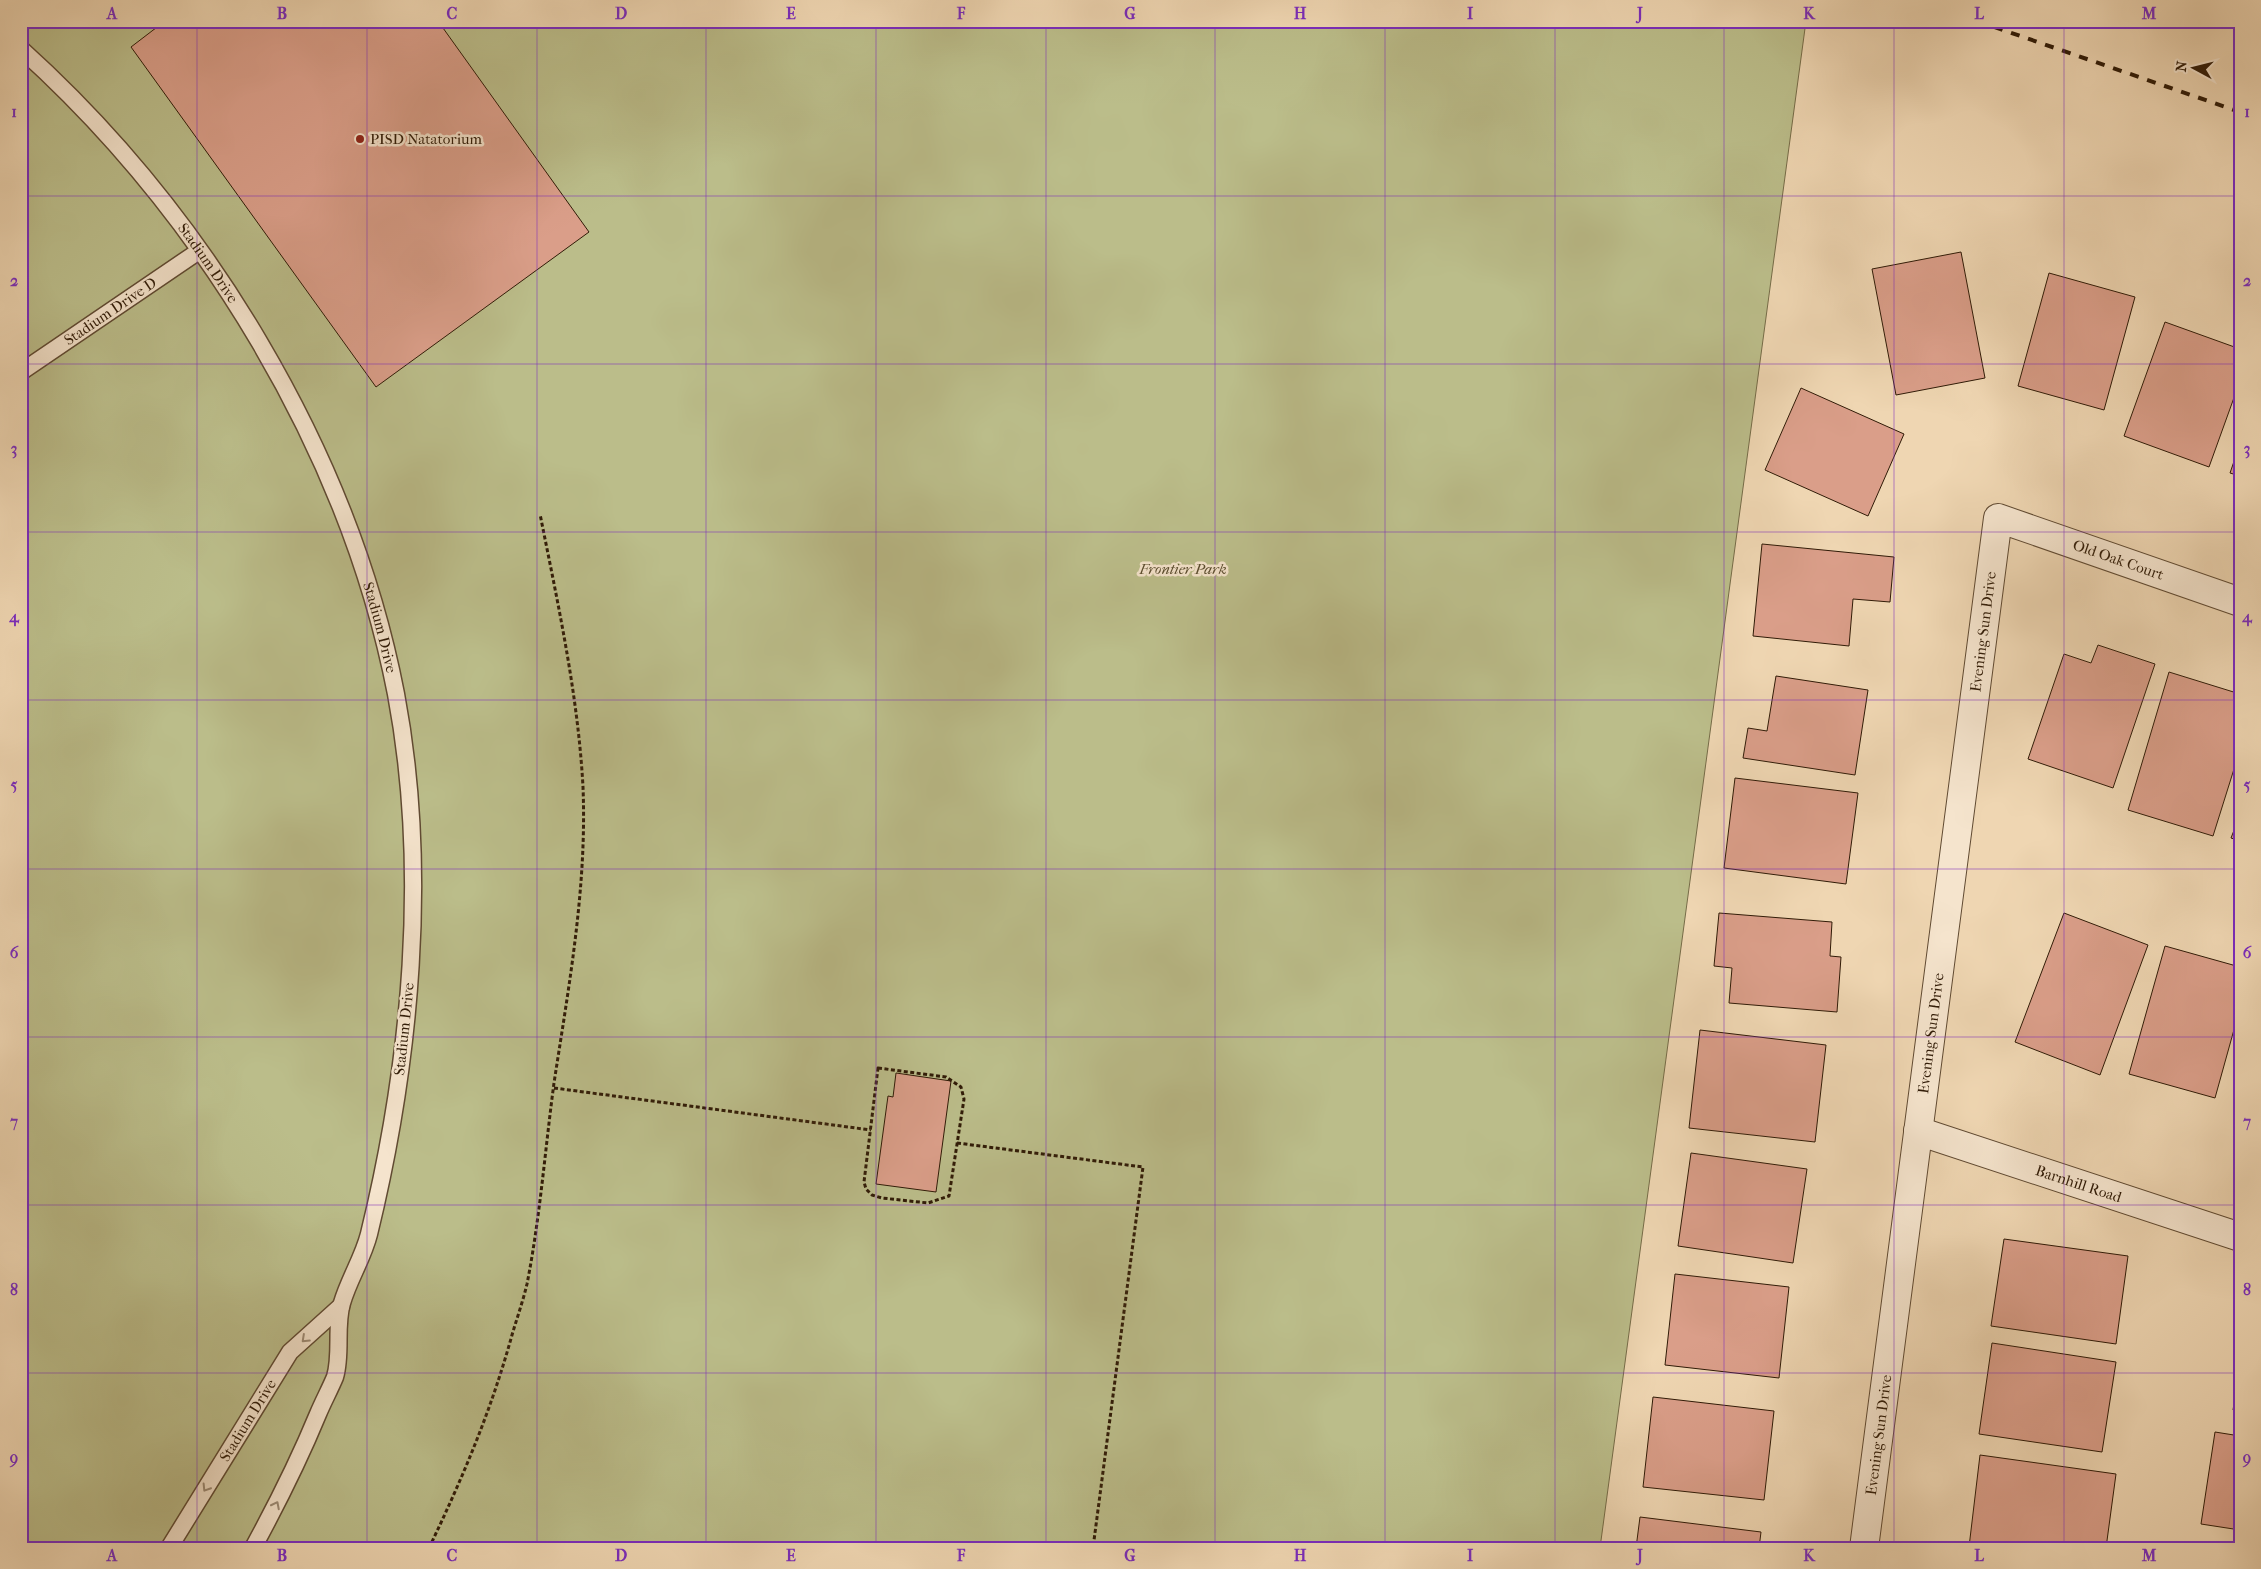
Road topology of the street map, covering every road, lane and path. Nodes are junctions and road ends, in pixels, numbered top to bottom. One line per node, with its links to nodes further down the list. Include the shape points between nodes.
1 (21, 49): 2 (lane, Stadium Drive, via 112,138 153,186)
2 (199, 250): 3 (lane, Stadium Drive D); 12 (lane, Stadium Drive, via 253,333 297,412 338,497 376,616 396,694 412,840 406,1024 385,1160 368,1240)
3 (21, 372)
4 (540, 514): 7 (path, via 567,648 582,788 582,870 576,947)
5 (1998, 518): 6 (street, Old Oak Court); 9 (street, Evening Sun Drive)
6 (2240, 602)
7 (554, 1088): 8 (path); 15 (path, via 526,1285 500,1381 476,1447)
8 (871, 1130): 10 (path, via 864,1182 872,1195 882,1198 928,1203 949,1196); 10 (path, via 878,1068 946,1077 961,1087 964,1099)
9 (1918, 1131): 11 (street, Barnhill Road); 17 (street, Evening Sun Drive)
10 (958, 1143): 16 (path, via 1143,1167)
11 (2240, 1237)
12 (341, 1306): 13 (lane, Stadium Drive, one-way to 13, via 290,1352); 14 (lane, Stadium Drive, one-way to 12, via 294,1469 336,1373)
13 (169, 1548)
14 (253, 1548)
15 (429, 1548)
16 (1093, 1548)
17 (1864, 1548)

